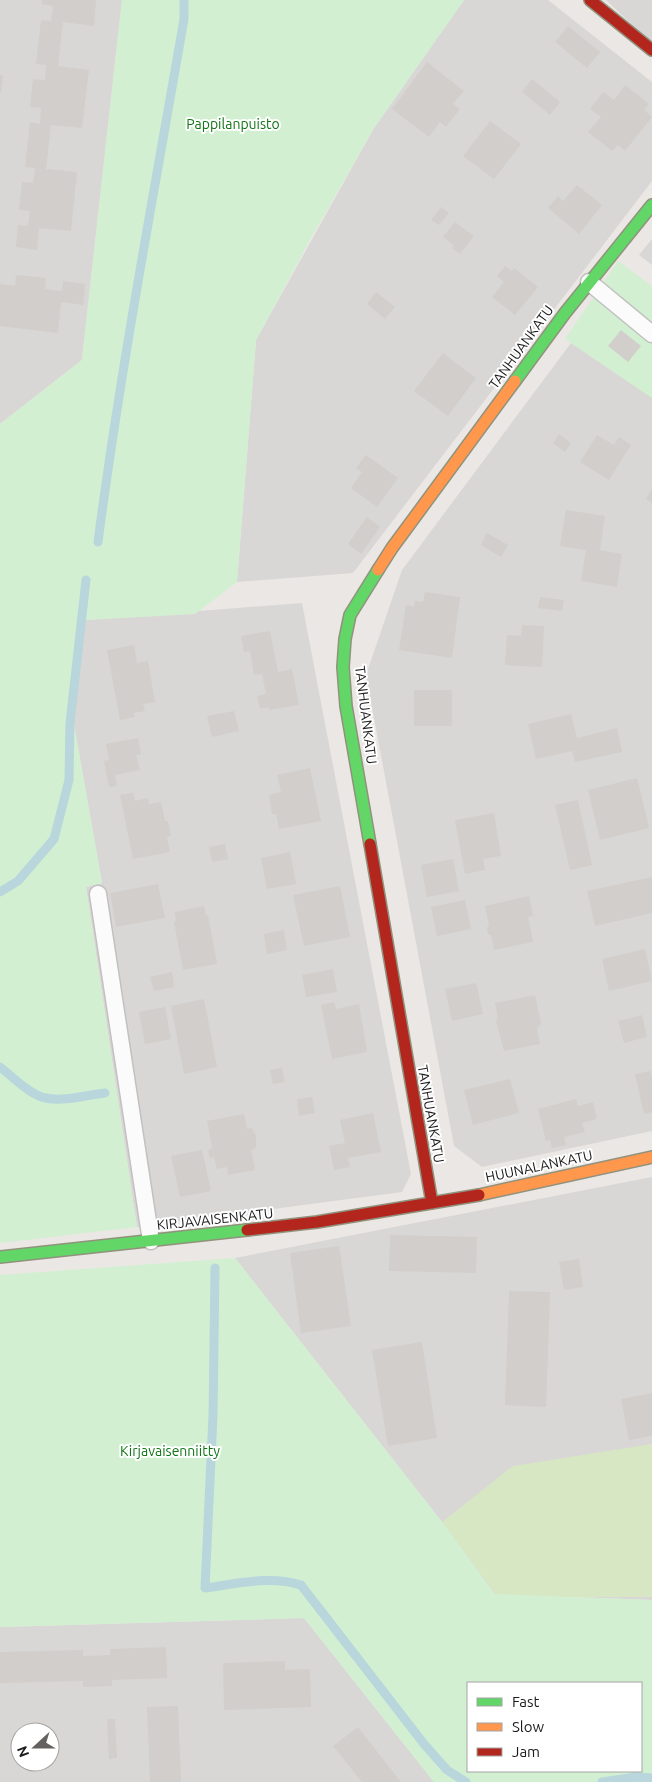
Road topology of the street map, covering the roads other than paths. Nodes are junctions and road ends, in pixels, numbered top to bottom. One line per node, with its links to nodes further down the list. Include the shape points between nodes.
1 (590, 0): 2 (street)
2 (652, 50)
3 (652, 205): 4 (street, TANHUANKATU)
4 (589, 282): 5 (lane); 8 (street, TANHUANKATU, via 392,548 350,615 345,639 346,706)
5 (652, 334)
6 (98, 894): 9 (lane)
7 (652, 1156): 8 (street, HUUNALANKATU, via 488,1193)
8 (432, 1202): 9 (street, KIRJAVAISENKATU, via 317,1222)
9 (151, 1241): 10 (street, KIRJAVAISENKATU)
10 (0, 1257)

